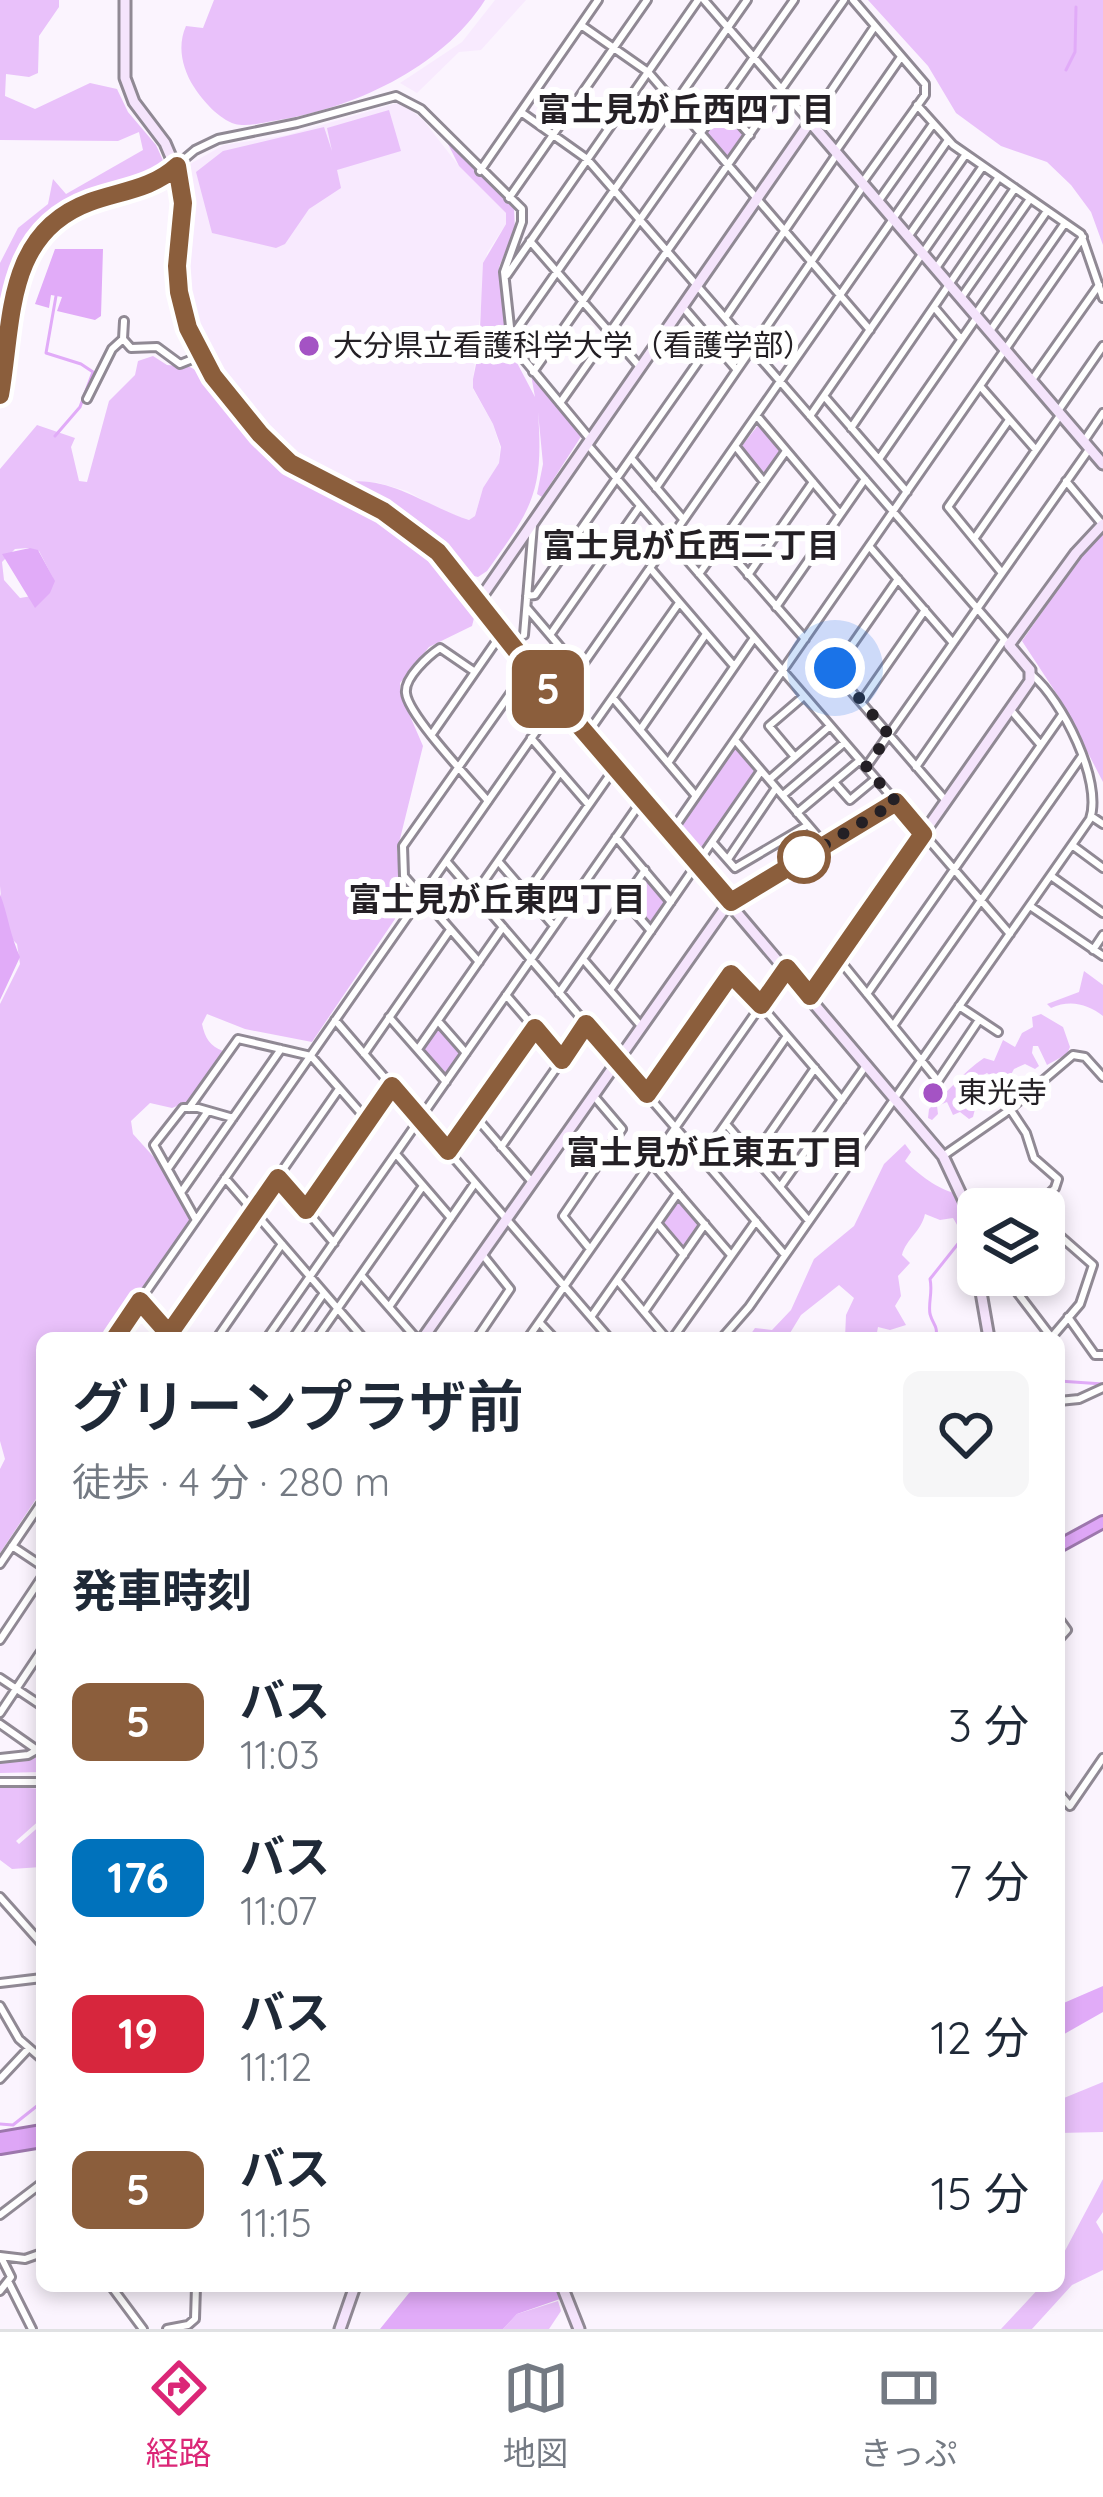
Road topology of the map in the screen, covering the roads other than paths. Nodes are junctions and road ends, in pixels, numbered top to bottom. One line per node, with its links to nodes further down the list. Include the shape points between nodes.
1 (125, 0): 30 (street, via 127,85)
2 (598, 0): 8 (street)
3 (647, 0): 11 (street)
4 (701, 0): 10 (street); 14 (street)
5 (747, 0): 10 (street)
6 (794, 0): 13 (street)
7 (848, 0): 9 (street); 15 (street)
8 (581, 25): 11 (street); 19 (street)
9 (875, 26): 12 (street); 20 (street)
10 (728, 28): 13 (street); 16 (street)
11 (614, 47): 14 (street); 23 (street)
12 (901, 57): 18 (street, via 925,84); 26 (street)
13 (754, 58): 15 (street); 17 (street)
14 (648, 71): 16 (street); 28 (street)
15 (782, 90): 20 (street); 24 (street)
16 (675, 103): 22 (street); 36 (street)
17 (722, 103): 22 (street); 24 (street)
18 (917, 105): 21 (street); 34 (street)
19 (520, 112): 23 (street); 32 (street)
20 (810, 122): 26 (street); 38 (street)
21 (933, 124): 25 (street); 40 (street)
22 (701, 133): 29 (street); 43 (street)
23 (553, 135): 28 (street); 37 (street)
24 (750, 135): 29 (street)
25 (948, 140): 27 (street); 42 (street)
26 (836, 153): 34 (street); 45 (street)
27 (966, 154): 31 (street); 46 (street)
28 (587, 159): 36 (street); 48 (street)
29 (728, 165): 38 (street); 49 (street)
30 (177, 166): 32 (street, via 218,139 395,96 421,109); 77 (street, via 178,280); 84 (street, via 152,184 73,209 40,234 18,282)
31 (983, 166): 33 (street); 50 (street)
32 (480, 171): 37 (street)
33 (999, 177): 35 (street); 52 (street)
34 (863, 184): 40 (street); 51 (street)
35 (1015, 188): 39 (street); 55 (street)
36 (614, 190): 43 (street); 53 (street)
37 (509, 197): 54 (street, via 523,219)
38 (757, 198): 45 (street); 56 (street)
39 (1030, 199): 41 (street); 59 (street)
40 (878, 202): 42 (street)
41 (1047, 211): 44 (street); 64 (street)
42 (893, 219): 46 (street); 58 (street)
43 (640, 220): 49 (street); 61 (street)
44 (1065, 224): 47 (street); 68 (street)
45 (785, 231): 51 (street); 65 (street)
46 (908, 237): 50 (street)
47 (1083, 237): 57 (street); 76 (street)
48 (530, 241): 53 (street); 54 (street)
49 (667, 251): 56 (street); 69 (street)
50 (922, 254): 52 (street); 67 (street)
51 (811, 262): 58 (street); 75 (street)
52 (936, 269): 55 (street)
53 (557, 272): 61 (street); 70 (street)
54 (505, 278): 70 (street)
55 (949, 284): 59 (street); 63 (street)
56 (697, 285): 62 (street); 65 (street)
57 (1099, 285): 60 (street); 81 (street)
58 (840, 296): 67 (street); 82 (street)
59 (961, 298): 64 (street)
60 (1103, 298)
61 (583, 302): 69 (street); 80 (street)
62 (682, 306): 73 (street); 78 (street)
63 (934, 307): 72 (street); 93 (street)
64 (976, 316): 68 (street); 72 (street)
65 (725, 318): 75 (street)
66 (124, 321): 71 (street)
67 (870, 330): 85 (street)
68 (990, 331): 76 (street)
69 (610, 332): 78 (street); 87 (street)
70 (511, 338): 80 (street)
71 (123, 339): 77 (street, via 133,349 161,349 180,364); 86 (street)
72 (961, 340): 100 (street)
73 (712, 342): 79 (street); 99 (street)
74 (1103, 346): 88 (street)
75 (752, 348): 79 (street); 82 (street)
76 (1006, 349): 81 (street); 83 (street)
77 (200, 356): 125 (street, via 283,458 416,533)
78 (640, 368): 94 (street)
79 (737, 370): 107 (street)
80 (533, 372): 87 (street)
81 (1032, 380): 88 (street)
82 (780, 381): 90 (street); 91 (street)
83 (980, 386): 92 (street); 108 (street)
84 (0, 395)
85 (824, 396): 91 (street); 93 (street)
86 (87, 399)
87 (560, 403): 94 (street)
88 (1059, 412): 95 (street); 97 (street)
89 (1103, 413): 95 (street)
90 (756, 416): 96 (street); 98 (street)
91 (810, 416): 103 (street)
92 (1010, 420): 97 (street); 116 (street, via 948,507)
93 (851, 428): 100 (street)
94 (589, 441): 102 (street); 113 (street)
95 (1087, 444): 101 (street); 104 (street)
96 (735, 446): 105 (street); 112 (street)
97 (1036, 450): 116 (street)
98 (786, 451): 105 (street); 106 (street)
99 (631, 458): 102 (street); 107 (street)
100 (879, 459): 108 (street)
101 (1103, 464)
102 (616, 478): 109 (street); 124 (street)
103 (865, 479): 110 (street); 111 (street)
104 (1066, 481): 114 (street); 120 (street)
105 (764, 482): 117 (street)
106 (813, 482): 111 (street); 122 (street)
107 (656, 488): 112 (street)
108 (907, 492): 110 (street)
109 (640, 506): 115 (street); 134 (street)
110 (893, 512): 118 (street); 129 (street)
111 (840, 514): 127 (street)
112 (684, 520): 115 (street)
113 (533, 522): 124 (street); 125 (street)
114 (1103, 524): 137 (street)
115 (670, 540): 119 (street); 121 (street)
116 (973, 541): 120 (street)
117 (721, 543): 121 (street); 122 (street)
118 (869, 546): 123 (street); 136 (street)
119 (650, 568): 126 (street); 141 (street)
120 (1001, 573): 129 (street)
121 (699, 574): 135 (street)
122 (748, 575): 127 (street)
123 (898, 579): 130 (street); 148 (street, via 834,669)
124 (527, 596): 128 (street)
125 (478, 602): 131 (street)
126 (679, 603): 132 (street); 146 (street)
127 (776, 607): 136 (street)
128 (526, 608): 133 (street); 134 (street)
129 (977, 608): 137 (street); 138 (street)
130 (925, 610): 138 (street); 148 (street)
131 (502, 634): 139 (street); 143 (street)
132 (706, 634): 140 (street); 152 (street)
133 (524, 635)
134 (550, 635): 141 (street)
135 (754, 638): 140 (street); 142 (street)
136 (805, 639): 142 (street)
137 (1007, 642): 144 (street); 166 (street)
138 (953, 643): 155 (street)
139 (529, 667): 147 (street); 164 (street)
140 (734, 667): 162 (street)
141 (579, 669): 147 (street)
142 (782, 671): 145 (street); 157 (street)
143 (475, 672): 153 (street); 153 (street, via 440,649 407,685)
144 (1032, 676): 149 (street); 150 (street)
145 (804, 695): 151 (street); 161 (street, via 769,726)
146 (613, 698): 152 (street); 154 (street)
147 (558, 700): 154 (street); 156 (street)
148 (861, 702): 155 (street)
149 (1010, 709): 159 (street); 178 (street)
150 (1062, 715): 159 (street); 160 (street)
151 (830, 727): 158 (street); 161 (street)
152 (640, 730): 162 (street)
153 (431, 734): 164 (street)
154 (587, 734): 165 (street)
155 (889, 735): 163 (street); 166 (street)
156 (531, 738): 168 (street); 177 (street)
157 (735, 740): 167 (street); 174 (street)
158 (844, 743): 163 (street); 175 (street)
159 (1040, 744): 196 (street)
160 (1082, 756): 172 (street); 203 (street)
161 (795, 757): 170 (street)
162 (668, 763): 174 (street)
163 (862, 764): 169 (street); 171 (street)
164 (459, 766): 177 (street); 201 (street, via 404,844 404,874)
165 (615, 767): 176 (street); 180 (street)
166 (916, 767): 178 (street)
167 (761, 771): 170 (street); 188 (street)
168 (560, 772): 180 (street); 193 (street)
169 (876, 779): 171 (street, via 850,800); 179 (street)
170 (769, 780): 173 (street)
171 (834, 782): 181 (street)
172 (1097, 784): 182 (street)
173 (776, 788): 175 (street); 191 (street)
174 (696, 796): 185 (street)
175 (783, 796): 181 (street)
176 (643, 799): 185 (street); 187 (street)
177 (488, 801): 192 (street)
178 (946, 801): 186 (street)
179 (896, 802): 186 (street); 189 (street)
180 (588, 805): 199 (street)
181 (797, 813): 184 (street)
182 (1091, 816): 183 (street); 190 (street)
183 (1103, 824)
184 (808, 825): 189 (street); 191 (street, via 736,868)
185 (671, 832): 194 (street)
186 (923, 834): 196 (street); 216 (street)
187 (616, 837): 197 (street); 208 (street)
188 (712, 842): 191 (street); 194 (street)
189 (824, 845): 205 (street)
190 (1072, 845): 195 (street); 198 (street)
191 (728, 860)
192 (446, 861): 200 (street); 201 (street)
193 (498, 861): 199 (street); 200 (street)
194 (698, 863): 204 (street); 205 (street)
195 (1103, 868)
196 (953, 869): 203 (street); 223 (street)
197 (645, 870): 202 (street); 204 (street)
198 (1051, 876): 206 (street); 207 (street)
199 (527, 893): 208 (street)
200 (475, 894): 209 (street)
201 (422, 896): 210 (street); 229 (street)
202 (624, 900): 211 (street); 217 (street)
203 (980, 901): 212 (street); 234 (street)
204 (671, 902): 211 (street)
205 (731, 902): 220 (street); 233 (street)
206 (1030, 906): 212 (street); 214 (street)
207 (1103, 913)
208 (554, 926): 218 (street)
209 (503, 927): 218 (street); 219 (street)
210 (451, 930): 219 (street); 228 (street)
211 (651, 931): 221 (street)
212 (1010, 934): 227 (street)
213 (1103, 935): 214 (street)
214 (1093, 950): 215 (street)
215 (1103, 956)
216 (837, 957): 223 (street); 225 (street)
217 (583, 958): 221 (street); 222 (street)
218 (531, 960): 222 (street); 224 (street)
219 (478, 962): 231 (street)
220 (787, 968): 225 (street); 226 (street)
221 (610, 990): 233 (street)
222 (559, 992): 232 (street)
223 (867, 994): 234 (street)
224 (506, 995): 235 (street); 240 (street)
225 (810, 996): 246 (street)
226 (761, 1005): 237 (street); 252 (street, via 731,974); 264 (street)
227 (959, 1006): 230 (street); 245 (street)
228 (389, 1017): 239 (street); 241 (street)
229 (335, 1020): 241 (street); 242 (street)
230 (979, 1020): 236 (street); 245 (street, via 938,1081)
231 (438, 1021): 239 (street); 240 (street)
232 (586, 1024): 243 (street); 244 (street)
233 (641, 1026): 244 (street)
234 (893, 1026): 245 (street)
235 (535, 1028): 243 (street); 259 (street)
236 (998, 1032)
237 (787, 1036): 247 (street); 263 (street)
238 (281, 1049): 242 (street); 256 (street, via 236,1040); 260 (street)
239 (418, 1049): 249 (street)
240 (466, 1053): 249 (street)
241 (364, 1054): 250 (street)
242 (311, 1056): 251 (street); 273 (street)
243 (562, 1060): 265 (street)
244 (618, 1060): 252 (street); 253 (street)
245 (921, 1061): 254 (street)
246 (867, 1064): 254 (street); 255 (street)
247 (814, 1068): 255 (street); 268 (street)
248 (1103, 1076): 257 (street, via 1073,1055)
249 (446, 1082): 261 (street)
250 (392, 1086): 261 (street); 262 (street)
251 (339, 1089): 262 (street); 274 (street)
252 (647, 1094): 264 (street)
253 (593, 1095): 275 (street); 295 (street, via 622,1129 563,1216)
254 (895, 1097): 269 (street); 288 (street)
255 (842, 1100): 278 (street)
256 (188, 1108): 258 (street); 272 (street, via 154,1145)
257 (1010, 1108): 269 (street); 280 (street, via 1032,1154 1058,1180)
258 (208, 1111): 260 (street); 272 (street)
259 (474, 1115): 265 (street); 266 (street)
260 (233, 1118): 281 (street)
261 (420, 1119): 266 (street); 267 (street)
262 (368, 1121): 283 (street)
263 (726, 1124): 268 (street); 270 (street)
264 (675, 1127): 270 (street); 271 (street)
265 (502, 1147): 275 (street)
266 (448, 1151): 276 (street)
267 (396, 1154): 277 (street); 293 (street)
268 (754, 1156): 278 (street)
269 (943, 1156): 279 (street)
270 (702, 1158): 289 (street)
271 (651, 1162): 282 (street); 295 (street)
272 (168, 1167): 281 (street)
273 (225, 1178): 284 (street); 287 (street)
274 (278, 1178): 283 (street); 284 (street)
275 (532, 1182): 286 (street)
276 (476, 1183): 285 (street); 286 (street)
277 (423, 1186): 285 (street); 300 (street)
278 (780, 1187): 288 (street)
279 (959, 1188)
280 (1051, 1188)
281 (182, 1191): 287 (street)
282 (678, 1193): 290 (street); 291 (street)
283 (306, 1210): 293 (street)
284 (254, 1212): 294 (street); 316 (street)
285 (451, 1218): 308 (street)
286 (506, 1219): 296 (street); 303 (street)
287 (196, 1220): 307 (street)
288 (809, 1220): 299 (street)
289 (756, 1221): 298 (street); 299 (street)
290 (657, 1223): 297 (street); 302 (street)
291 (705, 1224): 297 (street); 298 (street)
292 (1065, 1240): 312 (street, via 1093,1265)
293 (334, 1243): 301 (street)
294 (282, 1244): 301 (street); 317 (street)
295 (590, 1249): 303 (street)
296 (482, 1254): 323 (street); 324 (street, via 510,1289)
297 (684, 1255): 310 (street)
298 (731, 1255): 329 (street)
299 (785, 1255): 330 (street)
300 (362, 1275): 308 (street); 309 (street)
301 (310, 1277): 304 (street); 318 (street)
302 (617, 1280): 310 (street); 311 (street)
303 (564, 1286): 311 (street); 313 (street)
304 (324, 1293): 309 (street); 319 (street)
305 (982, 1296): 331 (street)
306 (1020, 1296): 332 (street)
307 (140, 1301): 314 (street); 315 (street)
308 (389, 1307): 322 (street)
309 (338, 1309): 320 (street); 321 (street)
310 (644, 1312): 328 (street)
311 (591, 1317): 327 (street)
312 (1069, 1317): 333 (street); 334 (street, via 1094,1354)
313 (539, 1322): 325 (street); 326 (street)
314 (119, 1332)
315 (165, 1332)
316 (172, 1332)
317 (221, 1332)
318 (272, 1332)
319 (297, 1332)
320 (321, 1332)
321 (358, 1332)
322 (414, 1332)
323 (424, 1332)
324 (481, 1332)
325 (532, 1332)
326 (548, 1332)
327 (604, 1332)
328 (663, 1332)
329 (673, 1332)
330 (729, 1332)
331 (988, 1332)
332 (1047, 1332)
333 (1057, 1332)
334 (1103, 1355)
335 (1103, 1388): 336 (street)
336 (1065, 1400)
337 (36, 1511): 340 (street)
338 (1103, 1522): 339 (highway)
339 (1065, 1543)
340 (12, 1546): 341 (street); 342 (street)
341 (36, 1562)
342 (0, 1564)
343 (36, 1586): 344 (street)
344 (0, 1640)
345 (36, 1660): 347 (street)
346 (0, 1678): 347 (street)
347 (16, 1689): 348 (street); 349 (street)
348 (36, 1702)
349 (0, 1713)
350 (0, 1724): 351 (street)
351 (36, 1747)
352 (36, 1750): 353 (street)
353 (0, 1758)
354 (1103, 1758): 357 (street, via 1073,1804)
355 (0, 1782): 356 (street)
356 (36, 1782)
357 (1065, 1801)
358 (0, 1897): 359 (street)
359 (36, 1937)
360 (36, 1979): 361 (street)
361 (0, 1983)
362 (0, 2006): 363 (street)
363 (29, 2048): 364 (street); 365 (street)
364 (36, 2054)
365 (1, 2074)
366 (36, 2131): 367 (highway)
367 (3, 2134)
368 (36, 2142): 369 (highway)
369 (0, 2148)
370 (36, 2188): 371 (street)
371 (0, 2215)
372 (36, 2255): 373 (street)
373 (0, 2256): 374 (street)
374 (9, 2283): 375 (street); 380 (street)
375 (0, 2291)
376 (115, 2292): 381 (street)
377 (196, 2292): 382 (street, via 195,2319)
378 (353, 2292): 383 (street)
379 (564, 2292): 384 (street)
380 (32, 2329)
381 (143, 2329)
382 (167, 2329)
383 (340, 2329)
384 (579, 2329)

